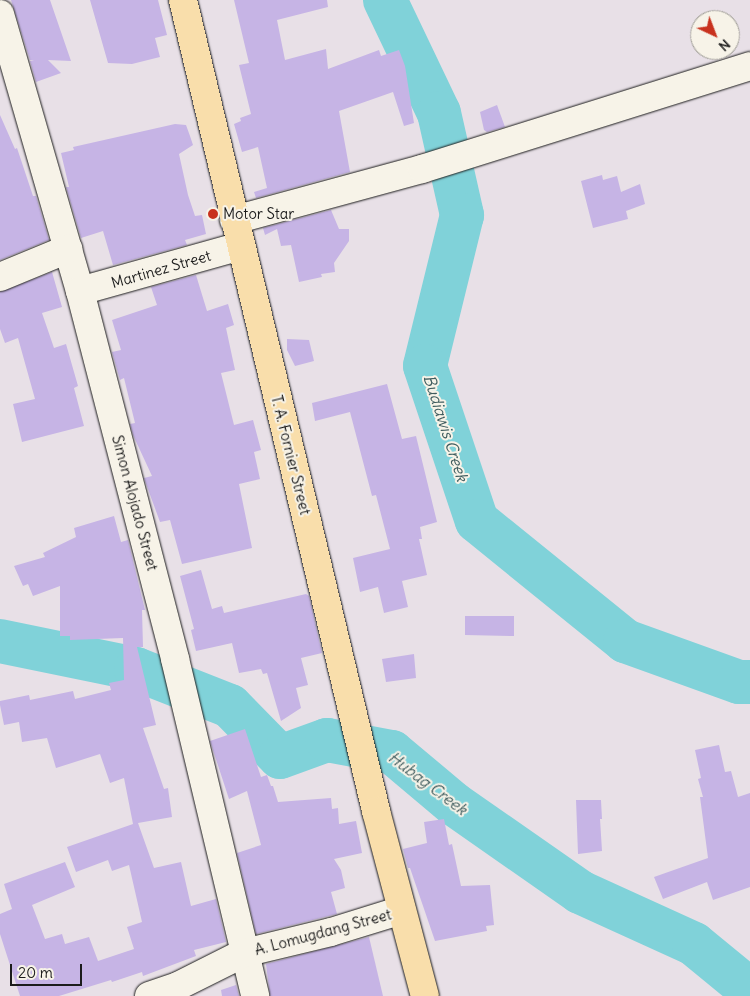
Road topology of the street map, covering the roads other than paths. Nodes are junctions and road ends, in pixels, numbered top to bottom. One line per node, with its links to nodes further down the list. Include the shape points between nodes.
1 (183, 0): 4 (main road, T. A. Fornier Street)
2 (0, 14): 5 (street, Simon Alojado Street)
3 (750, 66): 4 (street, Martinez Street, via 478,150)
4 (238, 233): 7 (street, Martinez Street); 8 (main road, T. A. Fornier Street)
5 (68, 249): 6 (street); 7 (street, Simon Alojado Street)
6 (0, 276)
7 (80, 292): 9 (street, Simon Alojado Street, via 175,658)
8 (402, 910): 9 (street, A. Lomugdang Street, via 331,932); 12 (main road, T. A. Fornier Street)
9 (244, 953): 10 (street, A. Lomugdang Street, via 178,986); 11 (street, Simon Alojado Street)
10 (149, 996)
11 (255, 996)
12 (425, 996)

